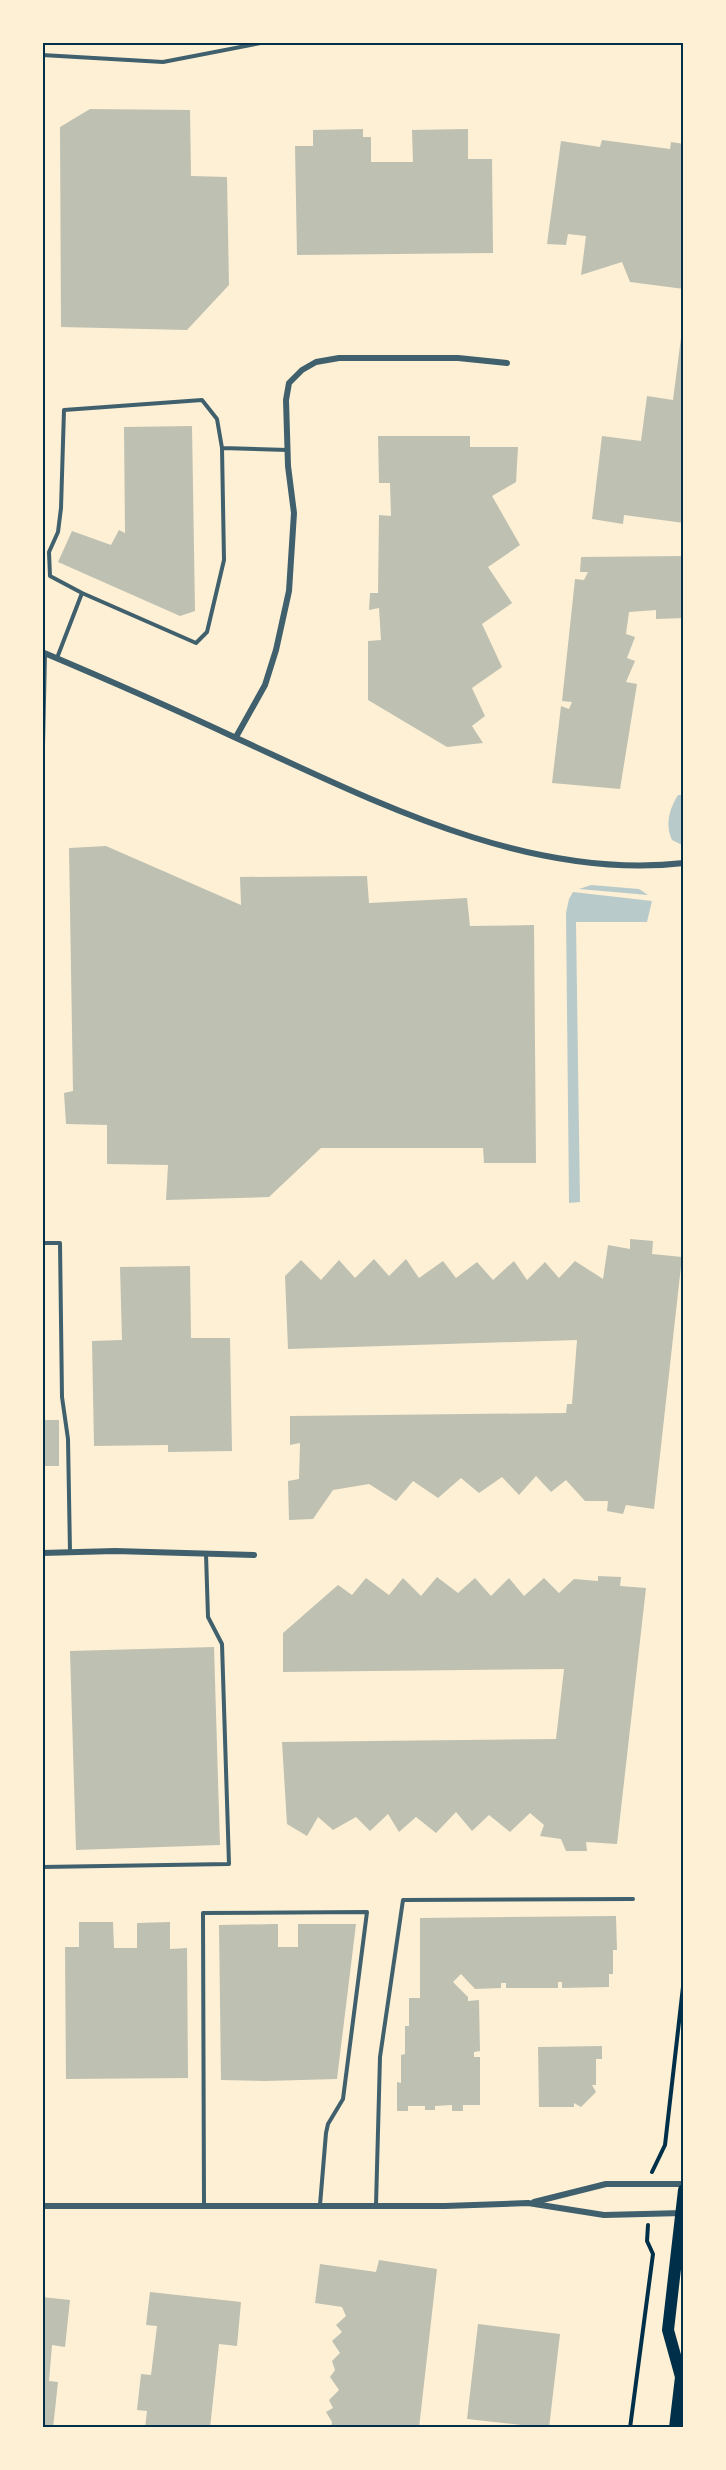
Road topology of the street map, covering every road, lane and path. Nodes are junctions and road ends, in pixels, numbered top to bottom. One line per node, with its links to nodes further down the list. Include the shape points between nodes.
1 (266, 42): 2 (lane, via 163,62)
2 (42, 55)
3 (507, 363): 5 (street, via 458,358 351,358 316,362 289,383)
4 (222, 448): 5 (lane); 6 (lane, via 224,560 207,632 196,643); 6 (lane, via 217,419 202,400 64,410 61,508 58,531 49,552 50,576)
5 (288, 450): 10 (street, via 294,513 289,591 265,685)
6 (82, 593): 8 (lane)
7 (44, 653): 8 (street); 9 (lane)
8 (57, 658): 10 (street)
9 (43, 727): 11 (lane)
10 (236, 737): 12 (street, via 367,798 462,835 593,863)
11 (42, 791)
12 (684, 863)
13 (42, 1243): 14 (lane, via 60,1244)
14 (70, 1552): 15 (street); 16 (street)
15 (42, 1553)
16 (206, 1554): 17 (street); 18 (lane, via 208,1617 222,1644 229,1864)
17 (254, 1555)
18 (42, 1867)
19 (633, 1899): 28 (lane, via 403,1900 380,2057)
20 (684, 1978): 21 (path, via 665,2145)
21 (653, 2168)
22 (684, 2184): 24 (street, via 606,2184)
23 (684, 2190): 29 (main road)
24 (528, 2203): 28 (street); 29 (street, via 604,2215)
25 (42, 2206): 26 (street)
26 (204, 2206): 27 (street); 27 (lane, via 203,1913 368,1912 343,2099 326,2133)
27 (320, 2206): 28 (street)
28 (375, 2206)
29 (683, 2213): 31 (main road, via 669,2330)
30 (647, 2241): 32 (path, via 652,2254)
31 (683, 2374): 33 (main road)
32 (630, 2428)
33 (675, 2428)

